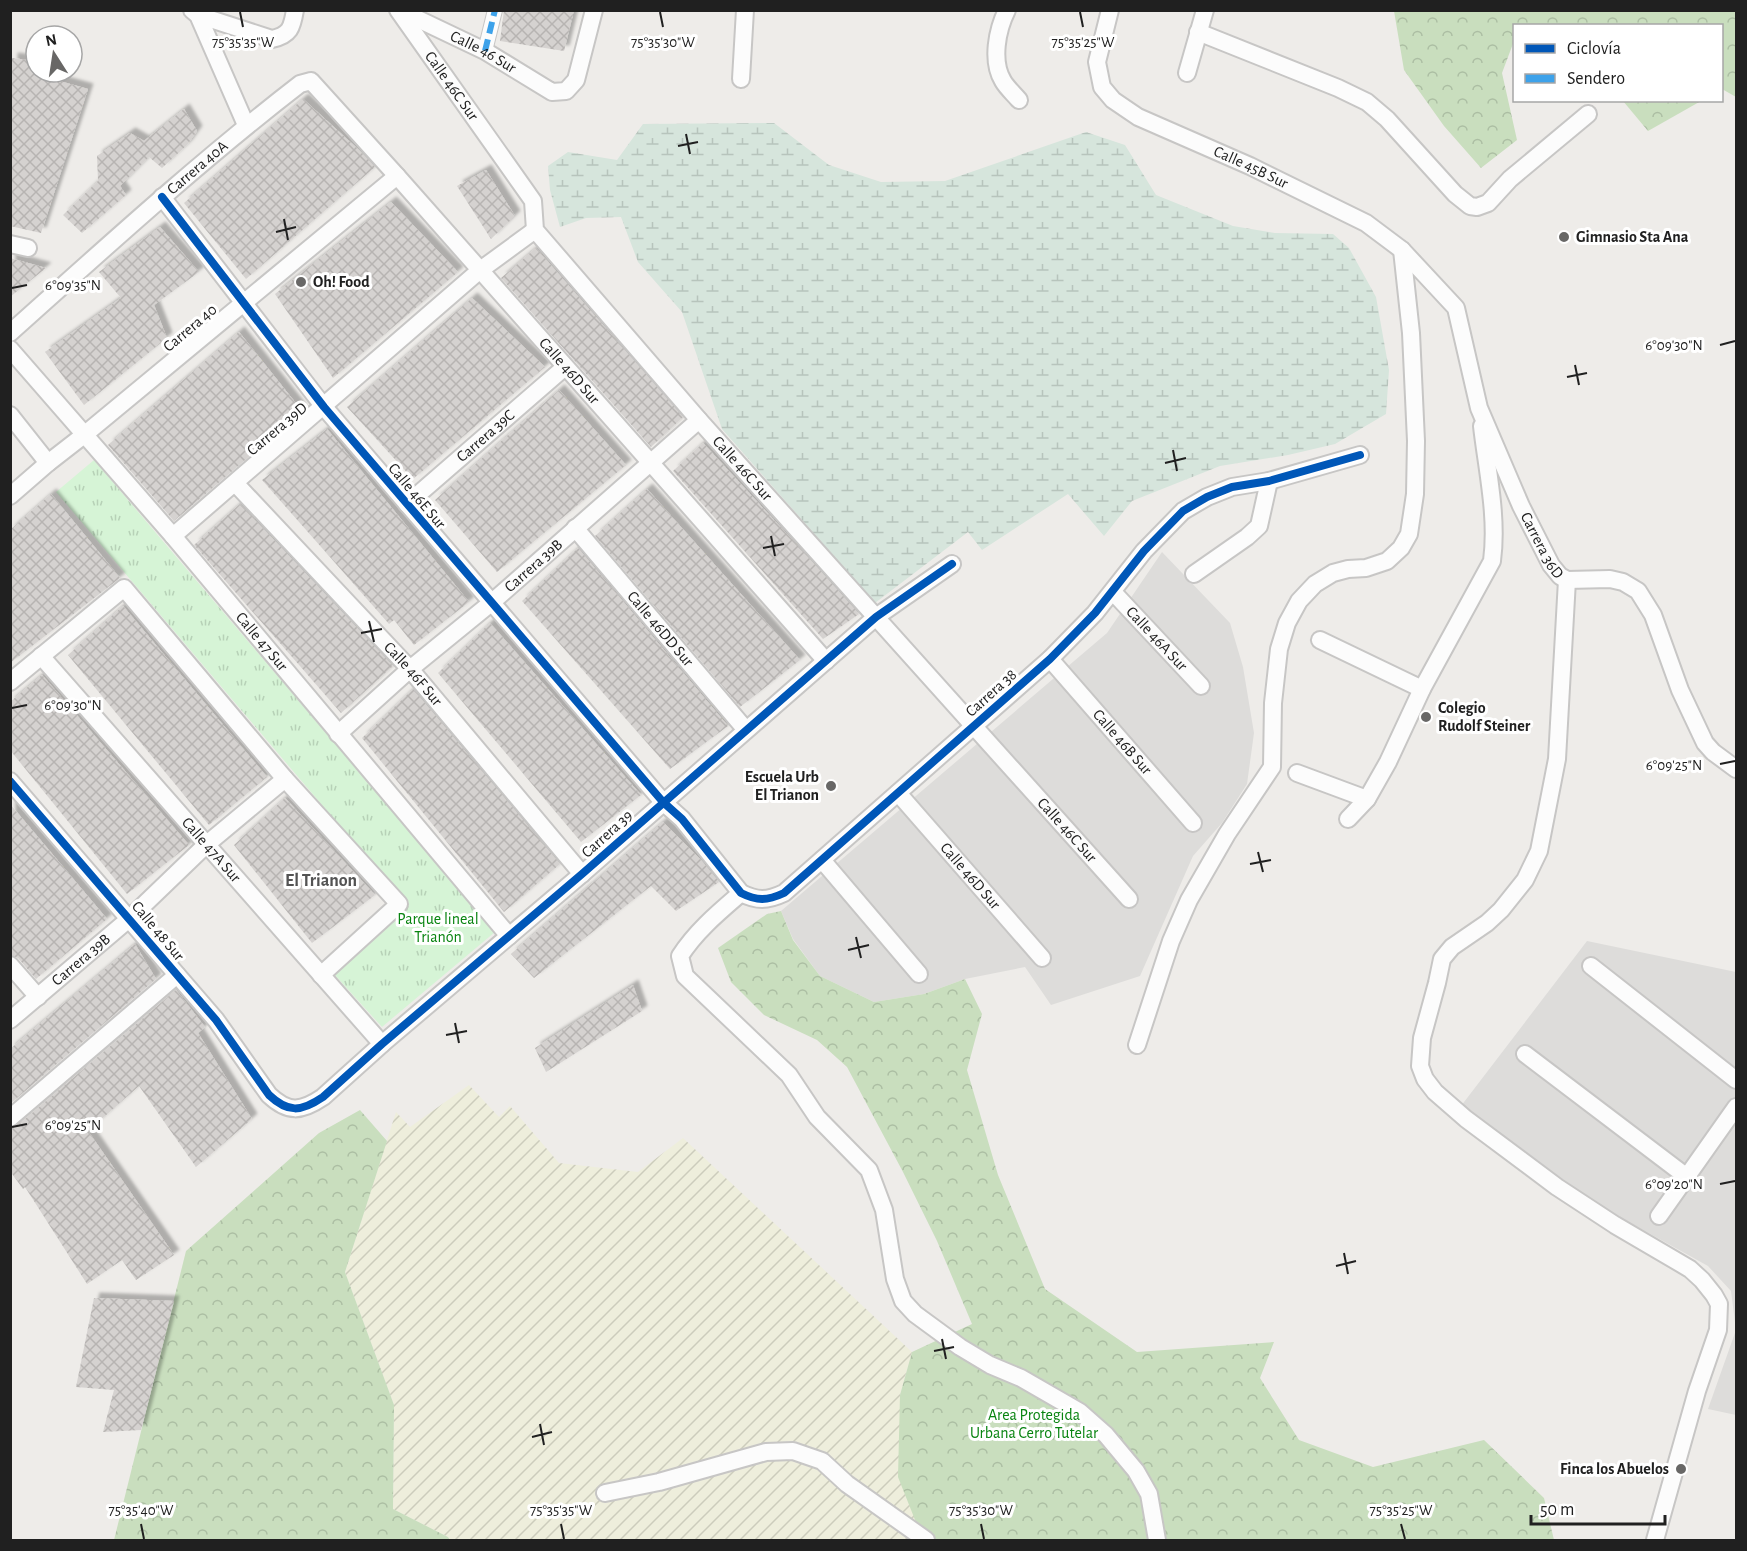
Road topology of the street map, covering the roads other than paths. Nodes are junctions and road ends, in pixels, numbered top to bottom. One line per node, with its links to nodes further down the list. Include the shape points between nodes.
1 (398, 10): 11 (street, Calle 46 Sur); 20 (street, Calle 46C Sur, via 533,201)
2 (495, 10): 11 (street)
3 (594, 10): 11 (street, Calle 46 Sur, via 576,80 566,91 552,92)
4 (745, 10): 13 (street)
5 (1006, 10): 15 (street, via 1000,23 996,58 1002,80)
6 (1110, 10): 23 (street, Calle 45B Sur, via 1097,62 1102,87 1113,100 1138,117 1366,223)
7 (1205, 10): 10 (street)
8 (196, 12): 9 (street, via 272,39 285,36); 17 (street)
9 (295, 14)
10 (1198, 32): 12 (street); 16 (street, via 1367,102 1470,206 1488,203 1510,179)
11 (485, 51)
12 (1187, 73)
13 (741, 79)
14 (311, 81): 17 (street, Carrera 40A, via 300,84); 18 (street, Calle 46D Sur)
15 (1019, 100)
16 (1588, 114)
17 (246, 125): 19 (street, Carrera 40A)
18 (397, 176): 24 (street, Calle 46D Sur); 25 (street, Carrera 40)
19 (162, 197): 25 (street, Calle 46E Sur); 27 (street, Carrera 40A)
20 (535, 230): 24 (street, Carrera 39D); 33 (street, Calle 46C Sur)
21 (10, 244): 22 (street)
22 (28, 248)
23 (1402, 250): 26 (street, Calle 45B Sur); 86 (street, via 1416,441 1409,534 1388,561 1333,573 1315,584 1299,601 1287,623 1276,670 1272,767 1189,900 1171,941)
24 (479, 271): 29 (street, Calle 46D Sur); 30 (street, Carrera 39D)
25 (243, 302): 30 (street, Calle 46E Sur); 34 (street, Carrera 40)
26 (1456, 308): 31 (street, Carrera 36D)
27 (10, 333)
28 (10, 349): 34 (street, Calle 47 Sur)
29 (565, 367): 36 (street, Calle 46D Sur); 41 (street, Carrera 39C)
30 (324, 407): 39 (street, Carrera 39D); 41 (street, Calle 46E Sur)
31 (1479, 408): 46 (street, Carrera 36D, via 1551,565); 57 (street, via 1492,510 1492,561)
32 (10, 415): 37 (street)
33 (699, 420): 36 (street, Carrera 39B); 49 (street, Calle 46C Sur)
34 (84, 435): 37 (street, Carrera 40); 43 (street, Calle 47 Sur)
35 (1360, 455): 38 (street, Carrera 38)
36 (650, 462): 42 (street, Carrera 39B); 53 (street, Calle 46D Sur)
37 (48, 463): 40 (street, Carrera 40)
38 (1269, 481): 45 (street, via 1259,526); 47 (street, Carrera 38, via 1232,487 1183,511 1144,551)
39 (235, 483): 43 (street, Carrera 39D); 54 (street, Calle 46F Sur)
40 (10, 496)
41 (407, 504): 48 (street, Calle 46E Sur)
42 (575, 528): 48 (street, Carrera 39B); 59 (street, Calle 46DD Sur)
43 (173, 536): 60 (street, Calle 47 Sur)
44 (952, 564): 49 (street, Carrera 39)
45 (1194, 573)
46 (1568, 580): 61 (street, Carrera 36D, via 1610,579 1638,591 1653,615 1680,690 1705,743); 97 (street, via 1557,759 1539,851 1524,880 1501,910 1442,959 1422,1038 1420,1066 1435,1092 1466,1119 1557,1187 1690,1269 1719,1304 1718,1330)
47 (1113, 592): 52 (street, Carrera 38); 56 (street, Calle 46A Sur)
48 (491, 603): 54 (street, Carrera 39B); 67 (street, Calle 46E Sur)
49 (876, 617): 53 (street, Carrera 39); 58 (street, Calle 46C Sur)
50 (1320, 640): 57 (street)
51 (41, 656): 55 (street); 63 (street, via 124,588); 70 (street, Calle 47A Sur)
52 (1050, 659): 58 (street, Carrera 38); 69 (street, Calle 46B Sur)
53 (826, 661): 59 (street, Carrera 39)
54 (410, 669): 60 (street, Carrera 39B); 72 (street, Calle 46F Sur)
55 (10, 682)
56 (1201, 686)
57 (1422, 689): 66 (street)
58 (974, 727): 65 (street, Carrera 38); 74 (street, Calle 46C Sur)
59 (746, 730): 67 (street, Carrera 39)
60 (338, 734): 76 (street, Calle 47 Sur)
61 (1737, 769)
62 (1297, 773): 66 (street)
63 (285, 779): 70 (street, Carrera 39B); 82 (street, via 399,904)
64 (10, 781): 75 (street, Calle 48 Sur)
65 (898, 794): 71 (street, Carrera 38); 77 (street, Calle 46D Sur)
66 (1367, 799): 68 (street)
67 (663, 802): 72 (street, Carrera 39); 73 (street, via 682,819)
68 (1348, 819)
69 (1193, 823)
70 (207, 844): 75 (street, Carrera 39B); 82 (street, Calle 47A Sur)
71 (822, 860): 73 (street, Carrera 38, via 774,897 764,900); 80 (street)
72 (582, 874): 76 (street, Carrera 39)
73 (741, 892): 96 (street, via 685,948 680,956 685,976 789,1075 817,1117 869,1170 884,1210 894,1279 903,1300 915,1314 960,1347 1080,1412 1107,1435 1149,1494)
74 (1129, 899)
75 (129, 919): 81 (street, Calle 48 Sur); 83 (street, Carrera 39B)
76 (509, 936): 85 (street, Carrera 39)
77 (1042, 958)
78 (10, 965): 83 (street)
79 (1591, 966): 88 (street)
80 (919, 974)
81 (177, 975): 89 (street, Calle 48 Sur); 91 (street)
82 (321, 975): 85 (street, Calle 47A Sur)
83 (38, 997): 84 (street, Carrera 39B)
84 (10, 1020)
85 (382, 1044): 89 (street, Carrera 39, via 312,1105 297,1109)
86 (1137, 1045)
87 (1525, 1054): 92 (street)
88 (1737, 1080)
89 (278, 1103)
90 (1737, 1107): 92 (street)
91 (10, 1118)
92 (1687, 1177): 93 (street)
93 (1659, 1216)
94 (604, 1493): 95 (street, via 766,1452 793,1451 822,1461 847,1484)
95 (926, 1540)
96 (1157, 1540)
97 (1654, 1540)

